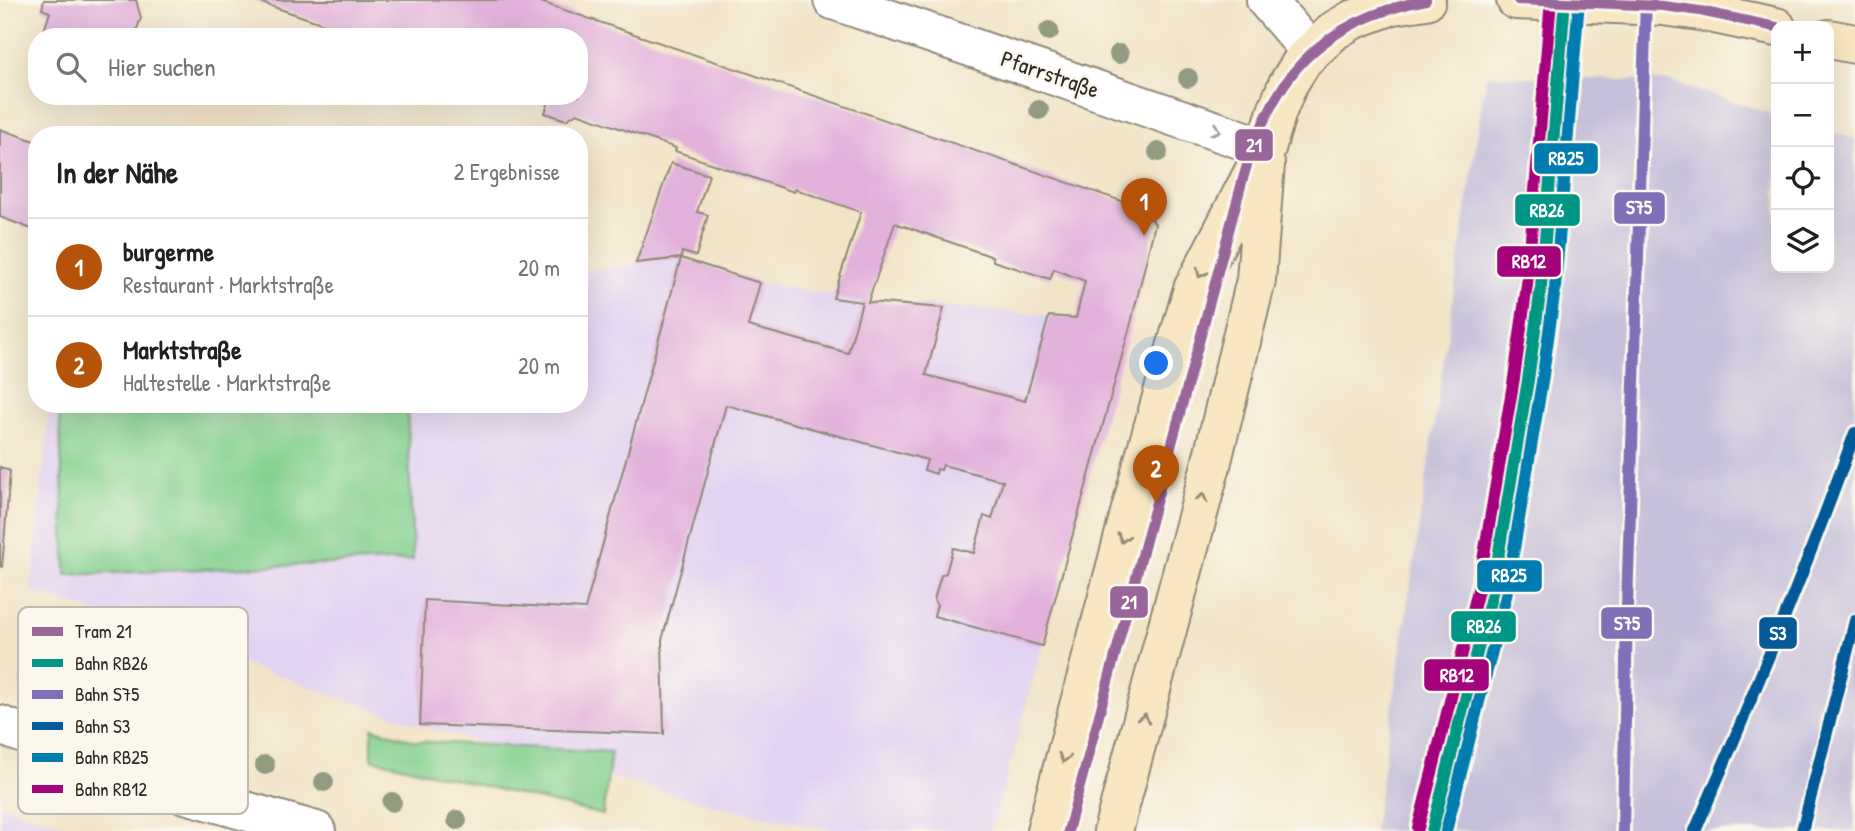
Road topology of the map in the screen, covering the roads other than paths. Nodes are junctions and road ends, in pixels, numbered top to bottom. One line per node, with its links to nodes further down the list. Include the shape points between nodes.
1 (833, 0): 9 (street, Pfarrstraße, one-way to 9)
2 (1266, 0): 8 (street)
3 (1426, 0): 8 (main road, via 1393,5 1352,20)
4 (1516, 0): 5 (main road, via 1663,6)
5 (1771, 26)
6 (1834, 40): 7 (main road)
7 (1855, 44)
8 (1311, 52): 9 (main road, via 1288,84)
9 (1266, 148): 14 (main road, one-way to 14, via 1193,289); 15 (main road, one-way to 9, via 1256,280)
10 (0, 725): 11 (street)
11 (18, 732)
12 (248, 812): 13 (street)
13 (316, 831)
14 (1046, 831)
15 (1114, 831)

